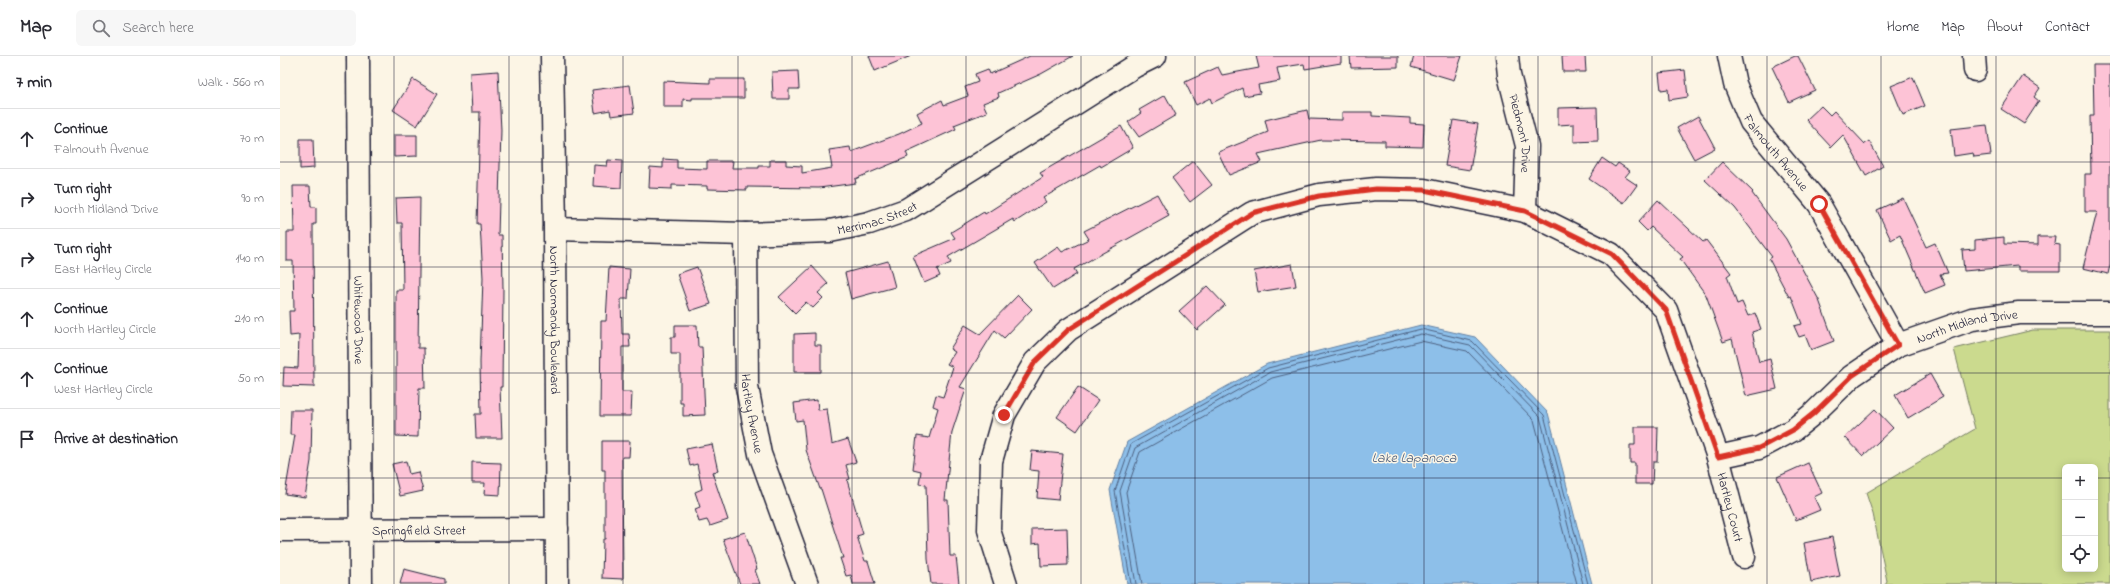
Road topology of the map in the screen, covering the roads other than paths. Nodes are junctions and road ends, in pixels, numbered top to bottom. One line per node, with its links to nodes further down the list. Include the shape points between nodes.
1 (358, 56): 14 (street, Whitewood Drive)
2 (552, 56): 7 (street, North Normandy Boulevard)
3 (1155, 56): 8 (street, Merrimac Street, via 1135,66 906,210 869,223 830,231)
4 (1507, 56): 6 (street, Piedmont Drive, via 1526,146)
5 (1729, 56): 10 (street, Falmouth Avenue, via 1735,84 1751,122 1819,204)
6 (1525, 211): 11 (street, Hartley Court, via 1612,254 1666,310); 19 (street, Hartley Court, via 1424,190 1376,189 1312,197 1252,213 1068,330 1035,362 1004,415 991,461 989,530)
7 (555, 229): 8 (street, Merrimac Street); 12 (street, North Normandy Boulevard)
8 (746, 234): 18 (street, Hartley Avenue, via 747,386 760,454)
9 (2110, 314): 10 (street, North Midland Drive, via 2019,313 1972,319)
10 (1898, 345): 11 (street, North Midland Drive, via 1852,376 1793,430 1759,448)
11 (1718, 457): 15 (street, Hartley Court)
12 (557, 529): 14 (street, Springfield Street); 17 (street, North Normandy Boulevard)
13 (280, 530): 14 (street, Springfield Street)
14 (361, 530): 16 (street, Whitewood Drive)
15 (1744, 557)
16 (361, 584)
17 (557, 584)
18 (807, 584)
19 (1006, 584)

